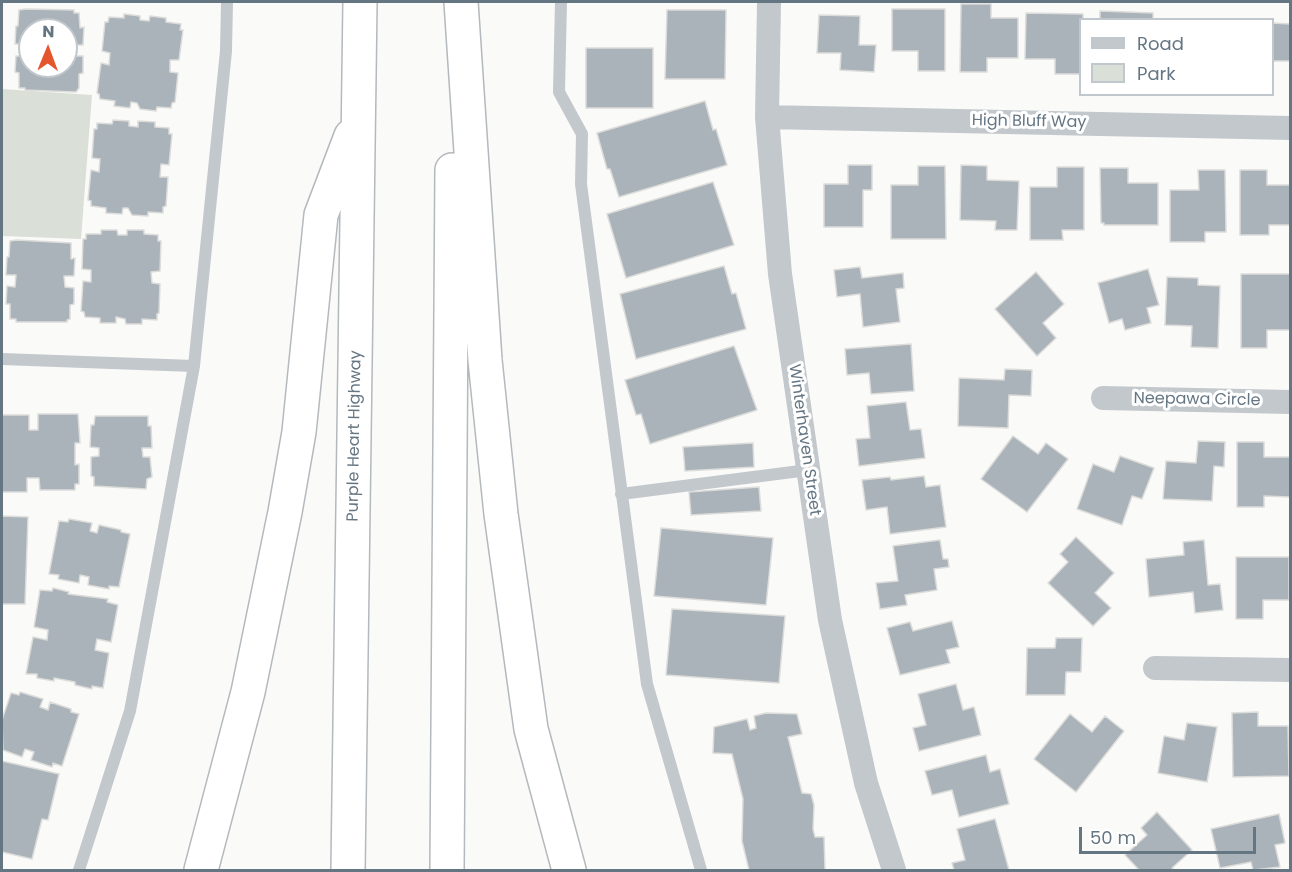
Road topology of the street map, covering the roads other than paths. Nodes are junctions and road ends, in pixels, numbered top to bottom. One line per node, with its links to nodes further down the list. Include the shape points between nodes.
1 (227, 2): 11 (lane)
2 (360, 2): 7 (highway, Purple Heart Highway)
3 (453, 2): 21 (highway)
4 (461, 2): 22 (highway, via 485,360 501,514 531,729)
5 (561, 2): 15 (lane, via 559,92 582,134 581,184)
6 (769, 2): 8 (street, Winterhaven Street)
7 (359, 114): 19 (highway, via 321,215 299,432 285,512 248,692); 20 (highway, Purple Heart Highway)
8 (767, 117): 9 (street, High Bluff Way); 14 (street, Winterhaven Street, via 780,274)
9 (1290, 128)
10 (2, 359): 11 (lane)
11 (195, 366): 18 (lane, via 130,711)
12 (1102, 398): 13 (street, Neepawa Circle)
13 (1290, 402)
14 (808, 470): 15 (lane); 24 (street, Winterhaven Street, via 830,620 866,783)
15 (621, 494): 23 (lane, via 647,684)
16 (1155, 668): 17 (street)
17 (1290, 670)
18 (79, 870)
19 (201, 870)
20 (348, 870)
21 (447, 870)
22 (569, 870)
23 (701, 870)
24 (894, 870)

